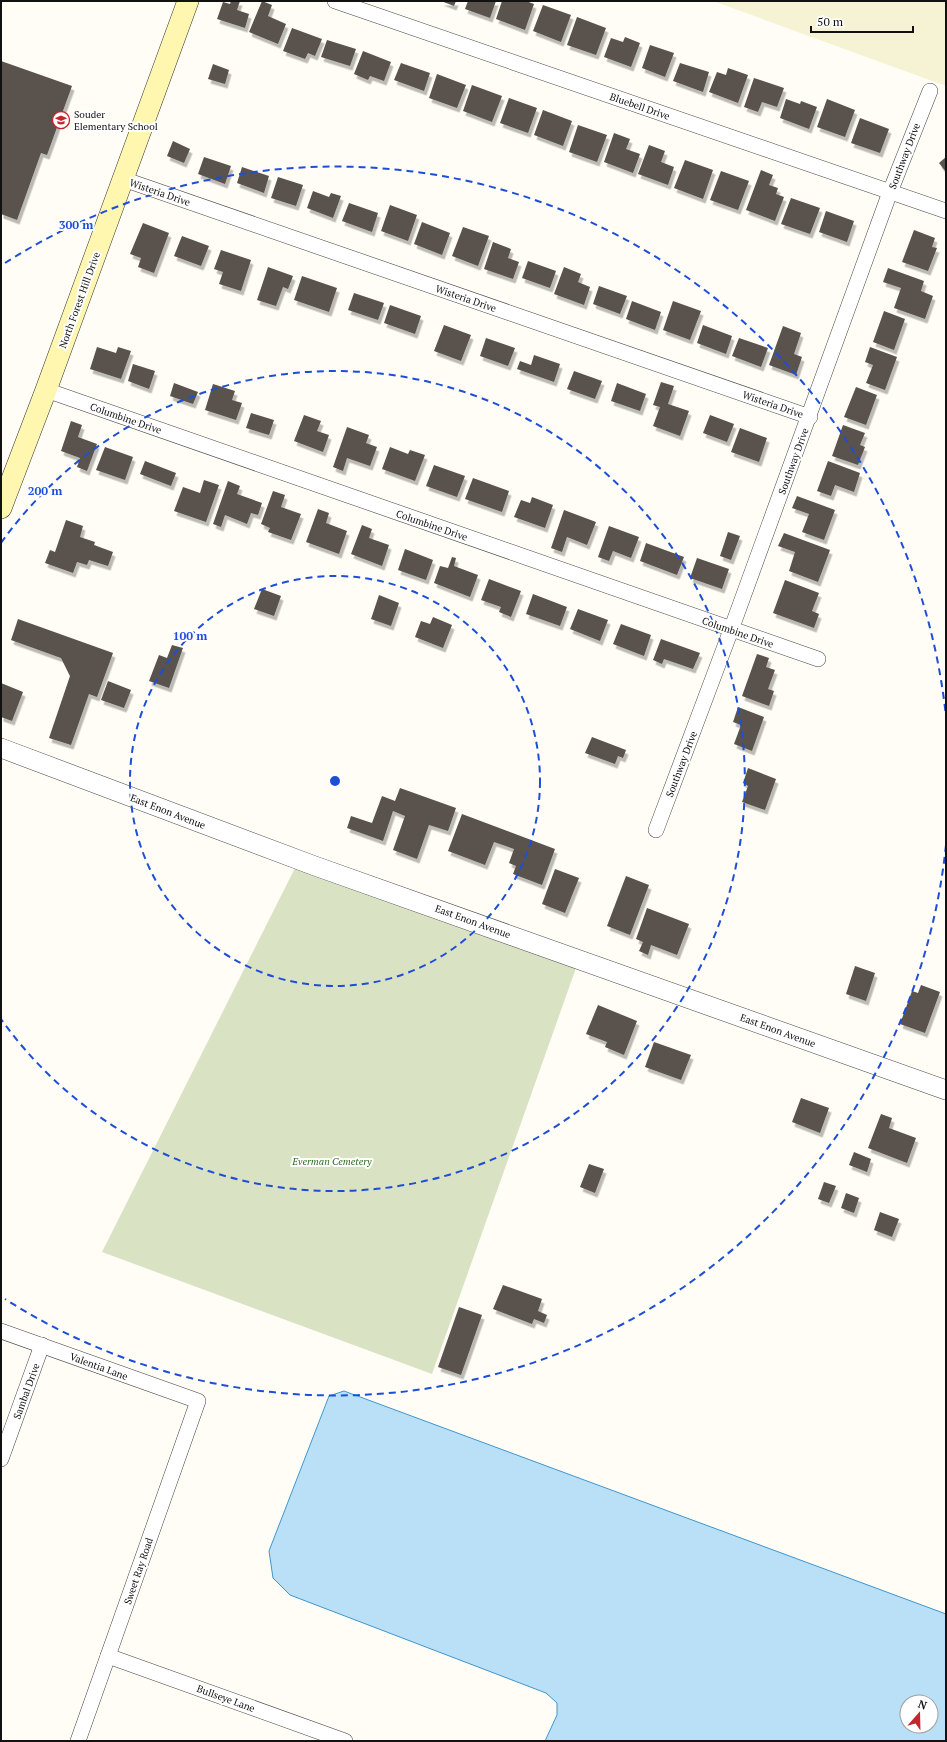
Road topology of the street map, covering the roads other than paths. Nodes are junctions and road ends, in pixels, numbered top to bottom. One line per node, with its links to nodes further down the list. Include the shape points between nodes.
1 (188, 1): 4 (main road, North Forest Hill Drive)
2 (335, 1): 5 (street, Bluebell Drive)
3 (930, 91): 5 (street, Southway Drive)
4 (123, 179): 7 (main road, North Forest Hill Drive); 8 (street, Wisteria Drive)
5 (890, 192): 6 (street, Bluebell Drive); 8 (street, Southway Drive)
6 (946, 211)
7 (46, 390): 9 (main road, North Forest Hill Drive); 10 (street, Columbine Drive)
8 (810, 417): 10 (street, Southway Drive)
9 (1, 508)
10 (731, 630): 11 (street, Columbine Drive); 13 (street, Southway Drive)
11 (818, 659)
12 (1, 748): 14 (street, East Enon Avenue, via 315,866)
13 (656, 830)
14 (946, 1090)
15 (1, 1331): 16 (street, Valentia Lane)
16 (42, 1346): 17 (street, Valentia Lane); 18 (street, Sambal Drive)
17 (198, 1401): 19 (street, Sweet Ray Road)
18 (1, 1459)
19 (108, 1656): 20 (street, Sweet Ray Road); 21 (street, Bullseye Lane)
20 (78, 1741)
21 (345, 1741)

